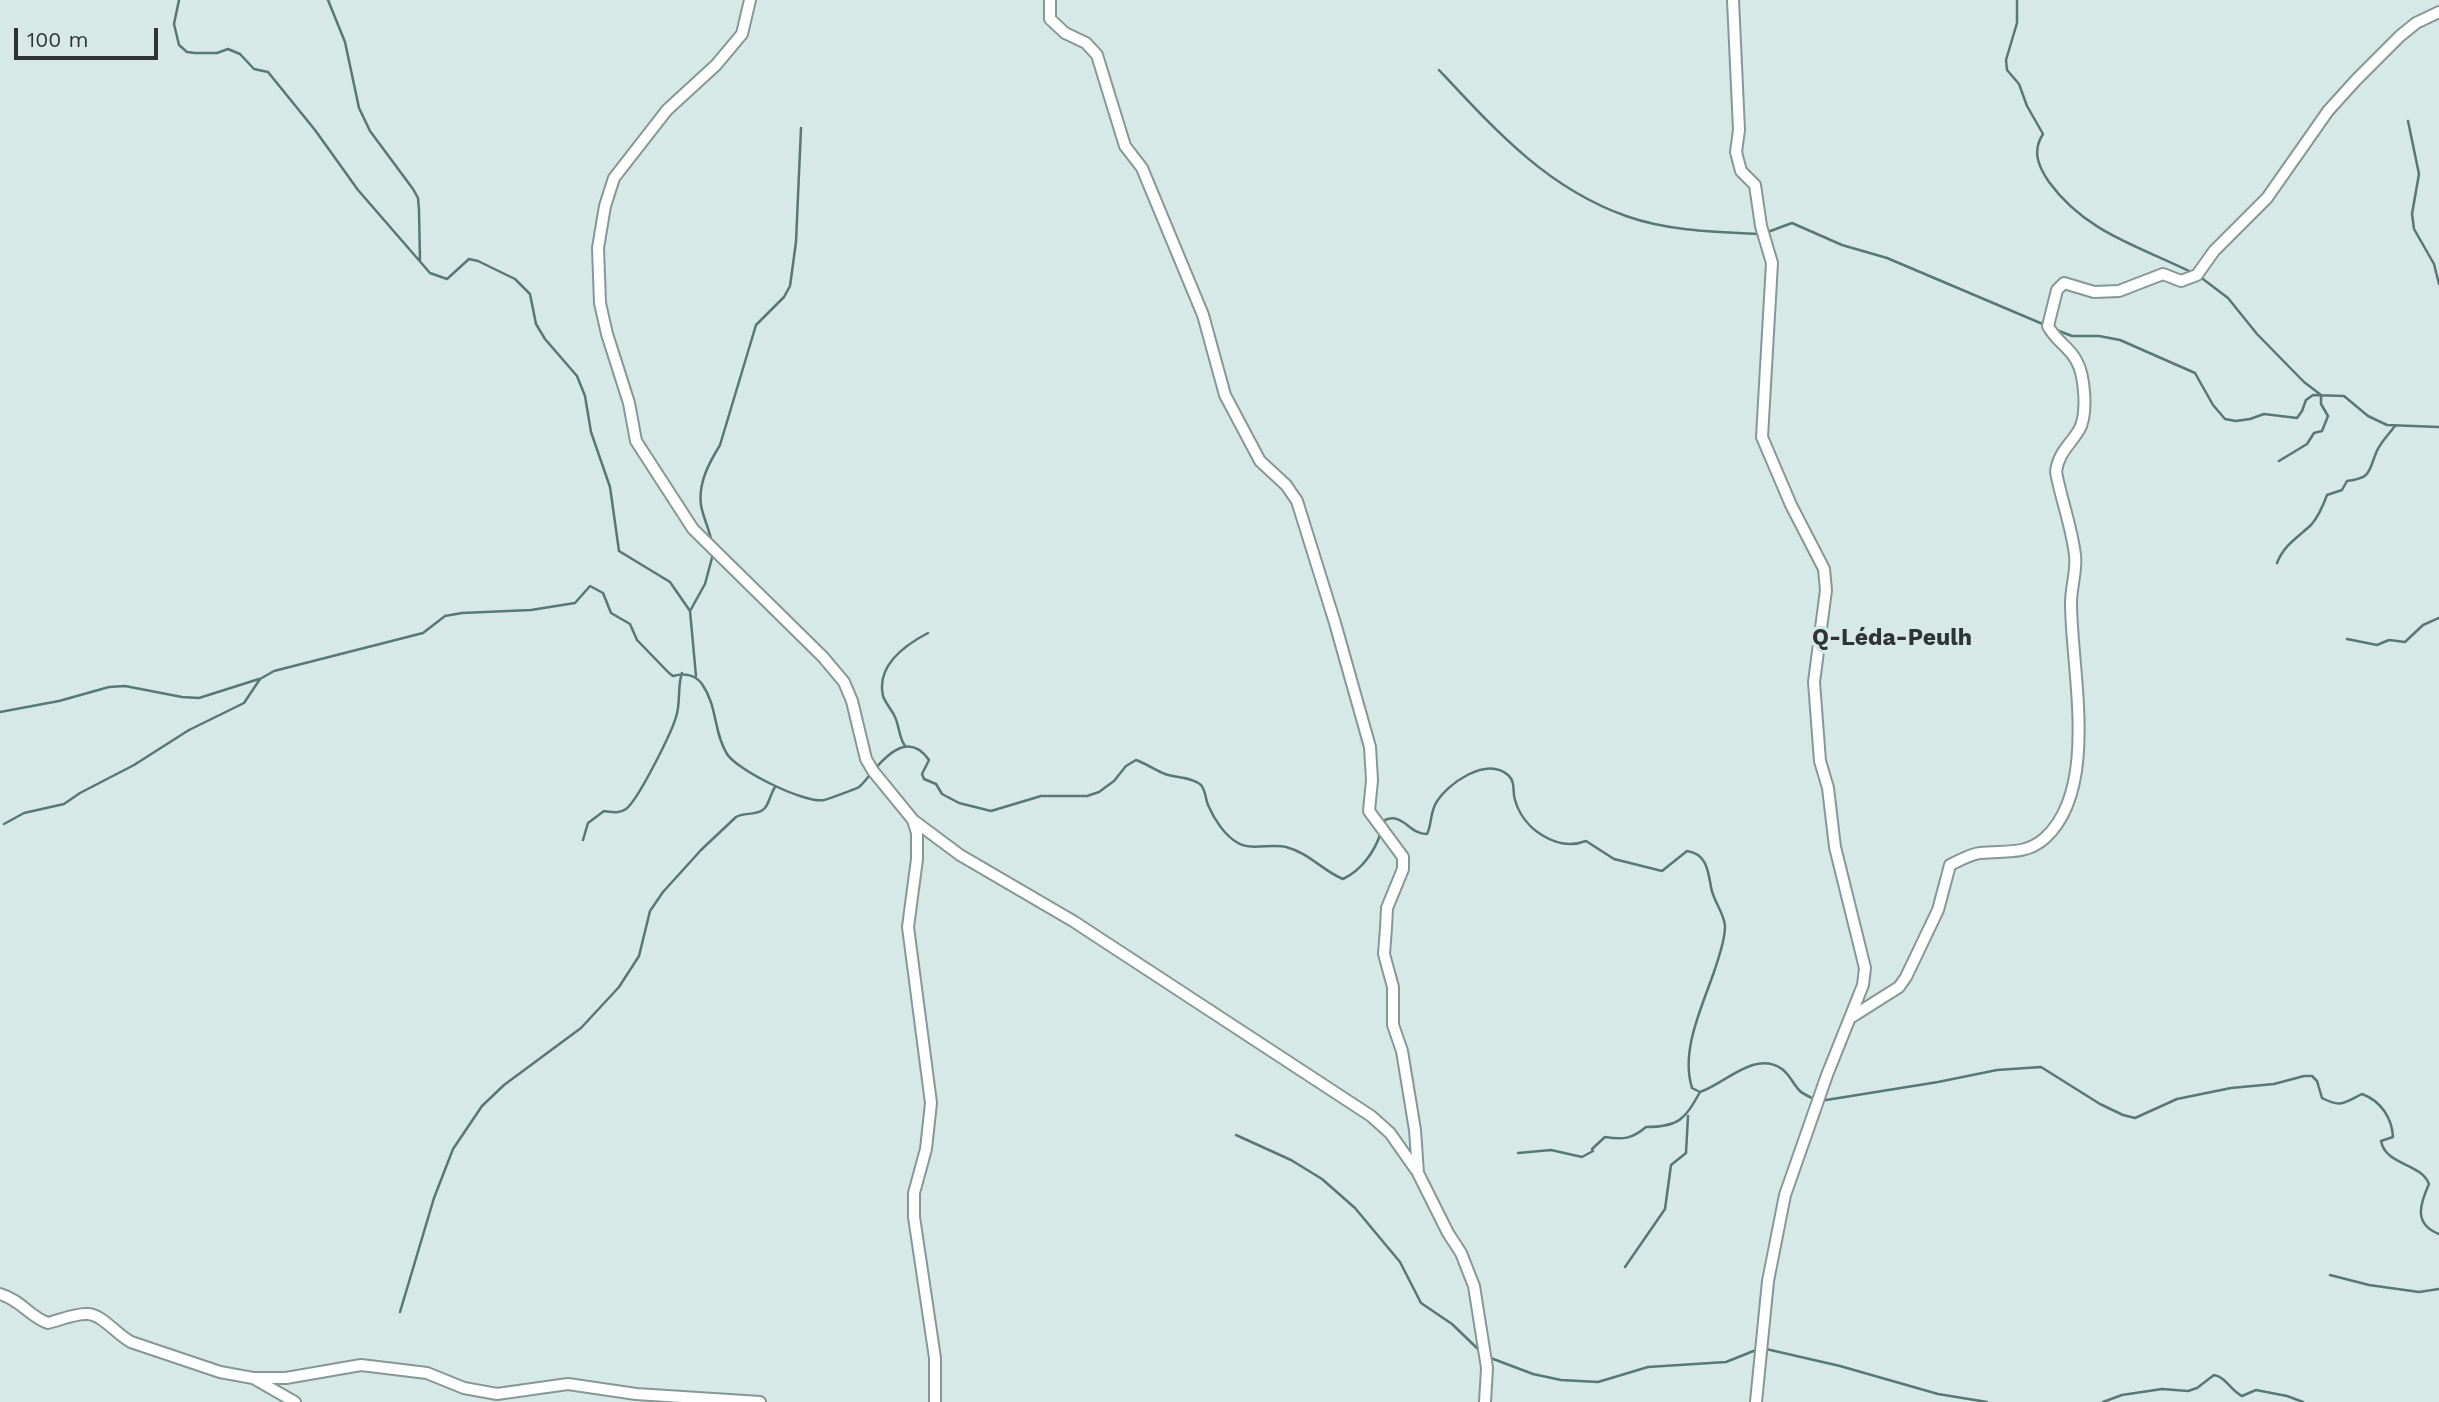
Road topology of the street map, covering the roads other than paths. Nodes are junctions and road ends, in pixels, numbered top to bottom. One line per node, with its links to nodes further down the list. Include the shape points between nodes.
1 (750, 0): 5 (street, via 742,34 667,110 614,178 598,248 600,303 636,441 694,529 844,682 866,759)
2 (1050, 0): 7 (street, via 1050,19 1097,55 1125,146 1142,168 1203,315 1225,395 1260,461 1297,501 1370,747 1369,811 1402,857 1403,869 1387,908 1384,954 1393,987 1393,1025 1402,1051)
3 (1733, 0): 6 (street, via 1736,152 1741,171 1755,185 1772,263 1762,437 1824,569 1826,590 1814,682 1820,761 1864,968 1863,985)
4 (2439, 12): 6 (street, via 2400,36 2356,80 2328,111 2267,198 2214,251 2197,275 2181,281 2163,274 2119,291 2094,292 2064,284 2057,290 2048,326 2076,359 2085,415 2057,459 2056,472 2075,556 2071,602 2079,737 2075,784 2059,819 2032,848 1977,853 1950,865 1938,910 1906,977 1899,987)
5 (913, 820): 7 (street, via 960,855 1073,920 1371,1116 1390,1133); 12 (street, via 917,859 908,927 931,1102 926,1149 914,1193 914,1217 935,1358)
6 (1850, 1018): 14 (street, via 1785,1195 1768,1281)
7 (1418, 1173): 13 (street, via 1474,1286 1487,1368)
8 (0, 1294): 9 (street, via 48,1323 85,1313 97,1315 131,1342 220,1372)
9 (253, 1378): 10 (street); 11 (street, via 286,1378 361,1365 427,1373 464,1388 497,1394 568,1384 636,1394)
10 (295, 1402)
11 (760, 1402)
12 (935, 1402)
13 (1485, 1402)
14 (1756, 1402)

